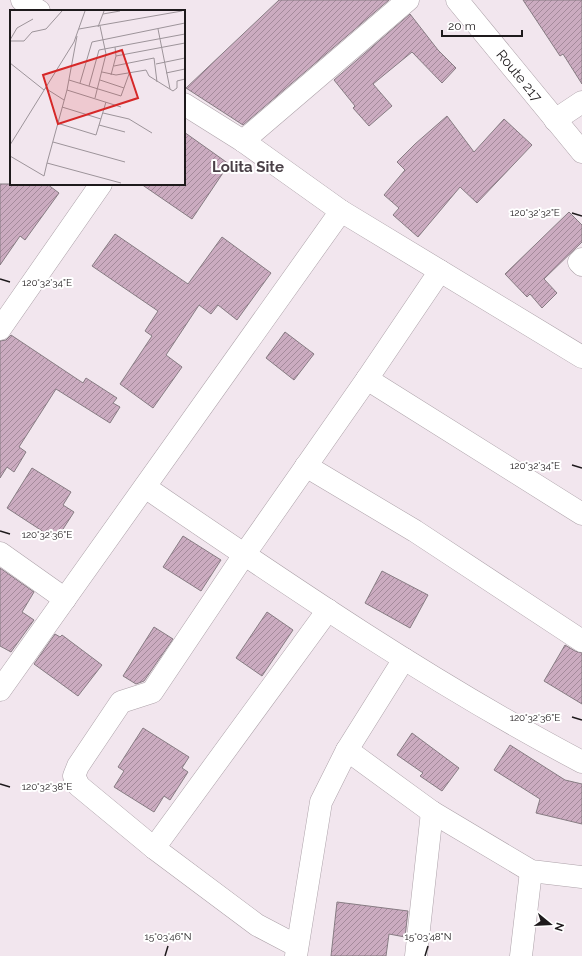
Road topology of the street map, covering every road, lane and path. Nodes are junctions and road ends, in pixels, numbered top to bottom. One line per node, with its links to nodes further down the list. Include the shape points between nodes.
1 (22, 0): 4 (street)
2 (408, 0): 8 (street)
3 (457, 0): 7 (street, Route 217)
4 (37, 10)
5 (582, 102): 7 (street)
6 (185, 105): 8 (street)
7 (556, 120): 9 (street, Route 217)
8 (243, 141): 11 (street)
9 (582, 152)
10 (100, 185): 15 (street)
11 (341, 211): 14 (street); 19 (street)
12 (582, 259): 13 (street, via 579,262)
13 (582, 266)
14 (440, 271): 16 (street); 17 (street)
15 (0, 329)
16 (582, 357)
17 (367, 379): 18 (street); 20 (street)
18 (306, 466): 22 (street); 25 (street, via 414,531)
19 (145, 487): 22 (street); 23 (street)
20 (582, 514)
21 (0, 552): 23 (street)
22 (244, 555): 24 (street); 31 (street, via 152,692 121,702 74,776 79,786)
23 (65, 599): 27 (street)
24 (328, 610): 26 (street); 31 (street)
25 (582, 641)
26 (404, 659): 28 (street); 29 (street)
27 (0, 690)
28 (347, 750): 30 (street); 34 (street, via 321,802)
29 (582, 762)
30 (432, 812): 32 (street); 35 (street)
31 (154, 848): 34 (street)
32 (531, 871): 33 (street); 36 (street)
33 (582, 877)
34 (296, 951)
35 (416, 956)
36 (521, 956)

